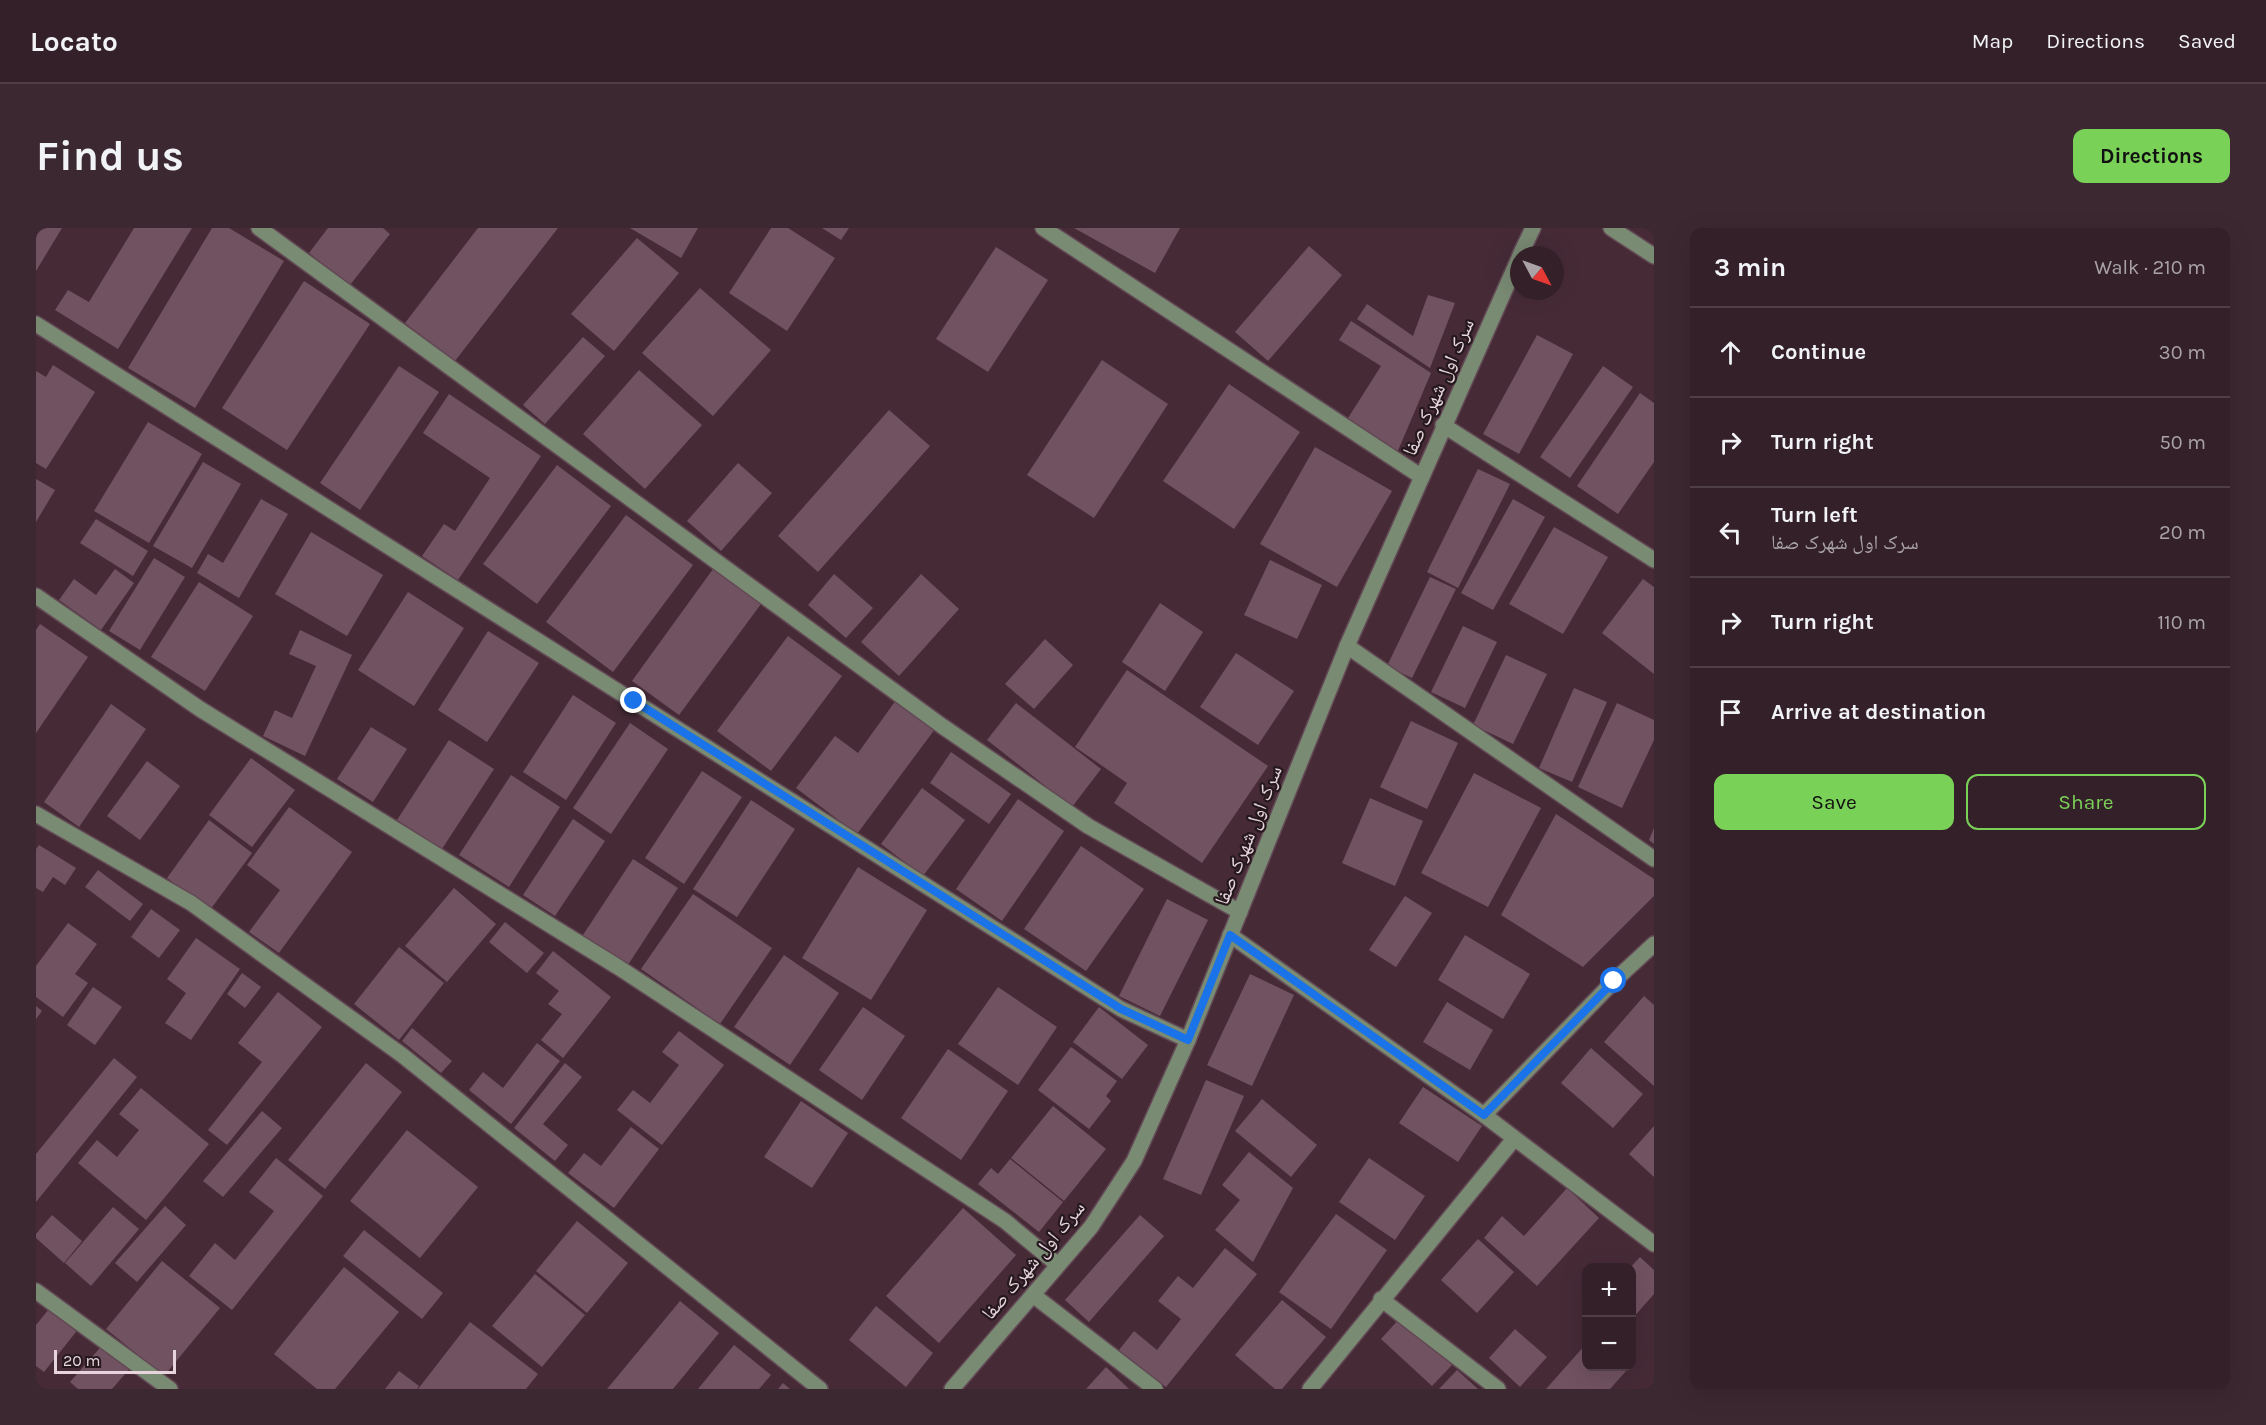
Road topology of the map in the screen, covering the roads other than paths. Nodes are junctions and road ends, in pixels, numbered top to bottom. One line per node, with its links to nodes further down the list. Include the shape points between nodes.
1 (259, 228): 16 (street, via 942,726 1088,826)
2 (1043, 228): 10 (street)
3 (1533, 228): 5 (street, سرک اول شهرک صفا)
4 (1611, 228): 6 (street)
5 (1525, 246)
6 (1654, 256)
7 (1510, 278): 9 (street, سرک اول شهرک صفا)
8 (36, 324): 19 (street, via 1121,1009)
9 (1443, 425): 10 (street, سرک اول شهرک صفا); 11 (street)
10 (1422, 477): 13 (street, سرک اول شهرک صفا)
11 (1654, 560)
12 (36, 596): 23 (street, via 200,709 628,974 1005,1221)
13 (1347, 646): 15 (street); 16 (street, سرک اول شهرک صفا)
14 (36, 814): 28 (street, via 190,903 402,1055)
15 (1654, 859)
16 (1240, 912): 17 (street, سرک اول شهرک صفا)
17 (1230, 935): 19 (street, سرک اول شهرک صفا); 20 (street)
18 (1654, 944): 20 (street)
19 (1188, 1040): 23 (street, سرک اول شهرک صفا, via 1134,1161 1091,1227)
20 (1484, 1115): 21 (street)
21 (1514, 1139): 22 (street); 26 (street)
22 (1654, 1244)
23 (1058, 1265): 25 (street, سرک اول شهرک صفا)
24 (36, 1291): 27 (street)
25 (1033, 1294): 29 (street, سرک اول شهرک صفا); 30 (street)
26 (1381, 1299): 31 (street); 32 (street)
27 (170, 1389)
28 (820, 1389)
29 (952, 1389)
30 (1155, 1389)
31 (1310, 1389)
32 (1498, 1389)

